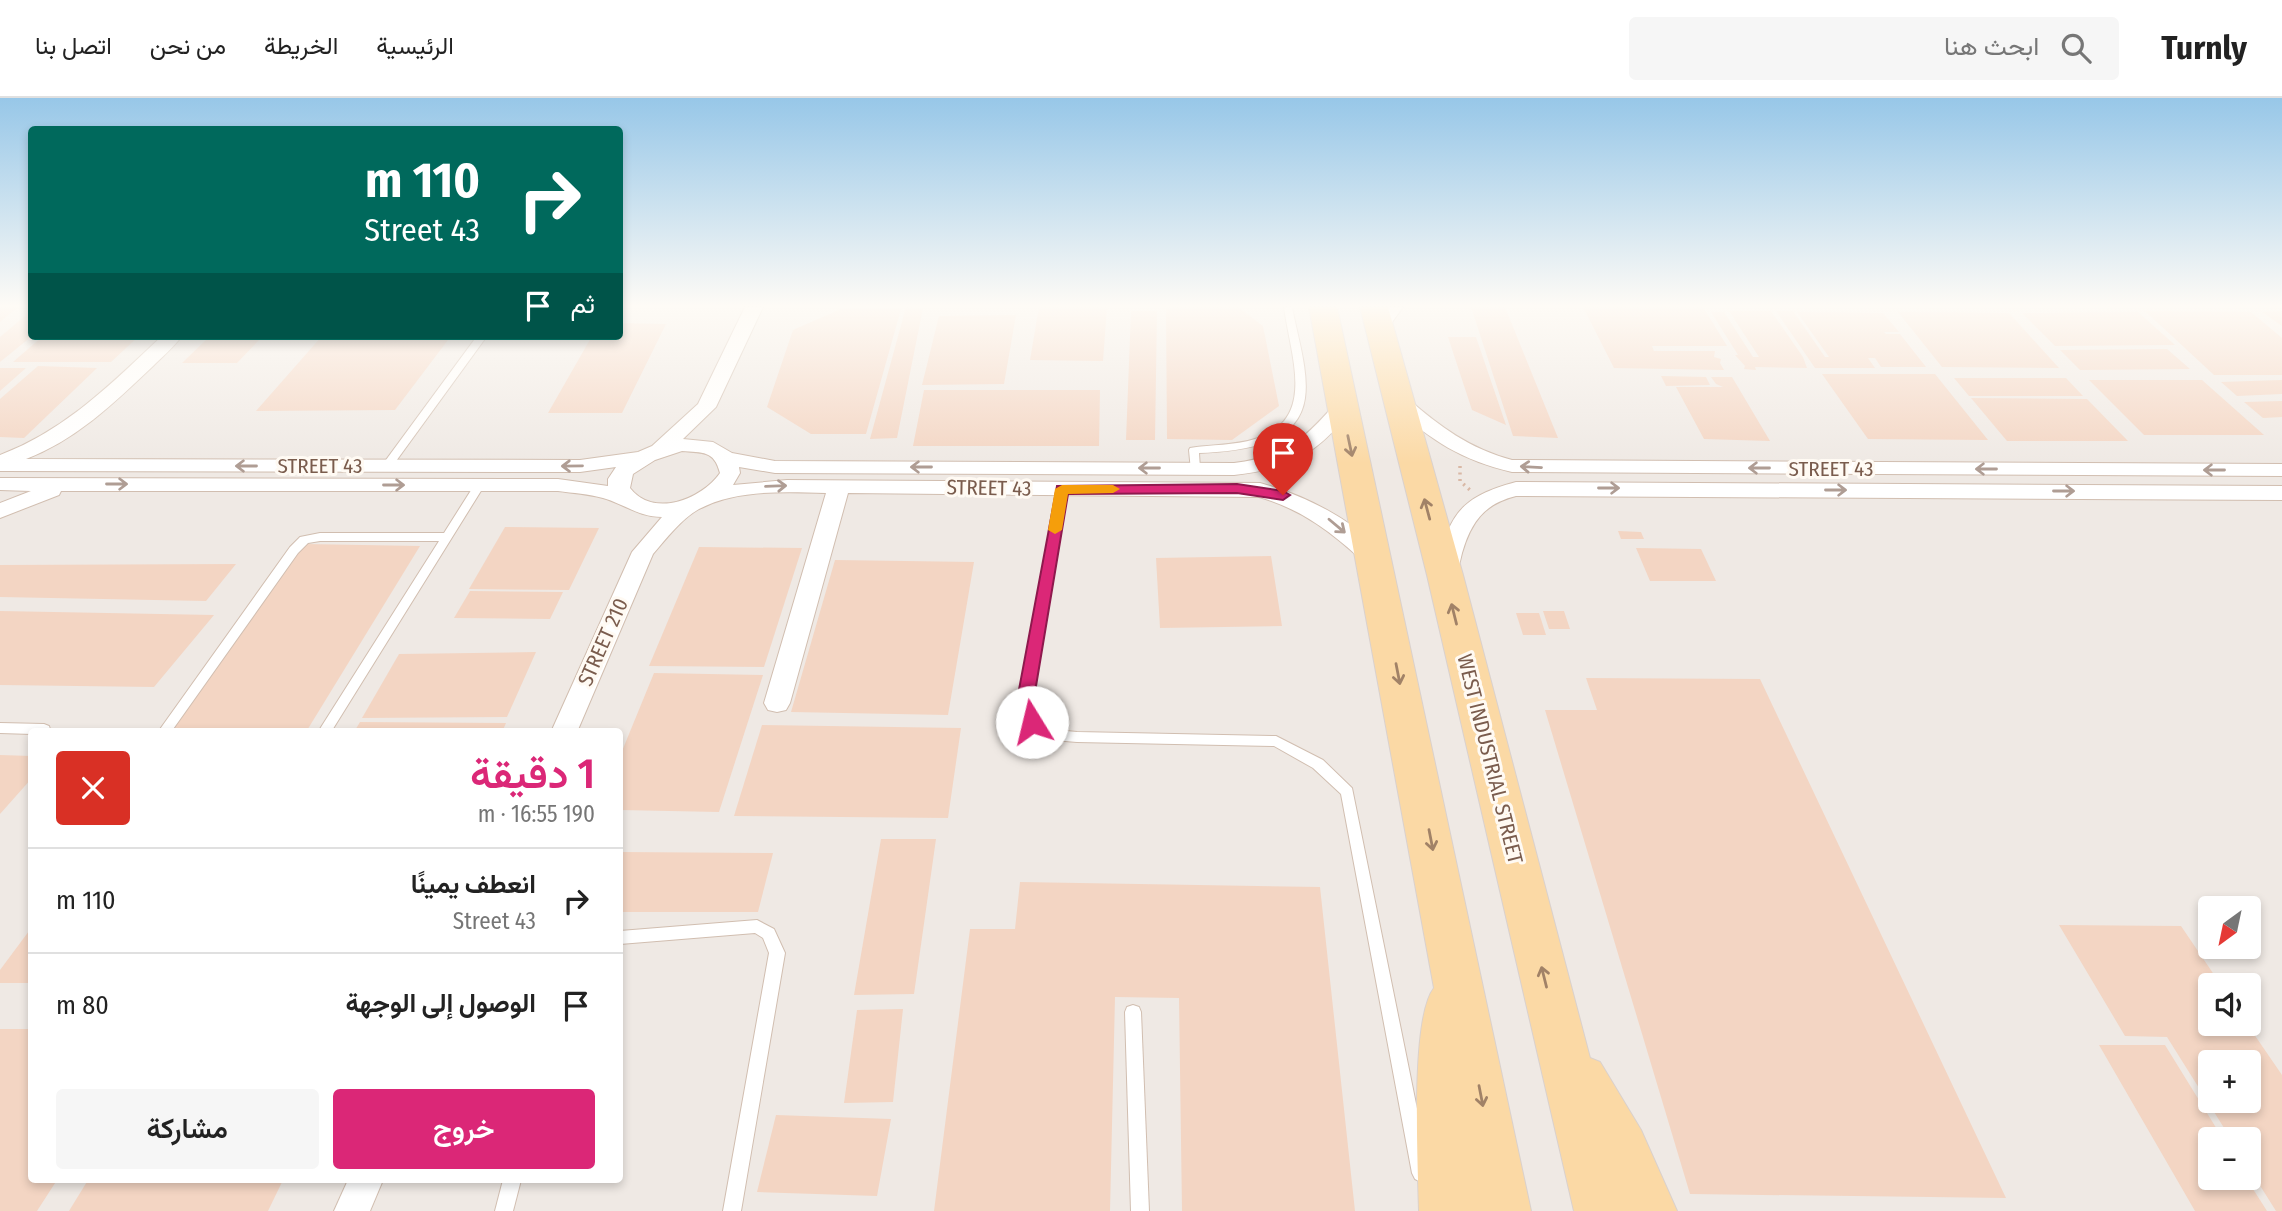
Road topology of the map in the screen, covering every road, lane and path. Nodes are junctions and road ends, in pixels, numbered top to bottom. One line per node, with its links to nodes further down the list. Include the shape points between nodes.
1 (148, 359): 10 (street)
2 (465, 359): 17 (lane)
3 (729, 359): 8 (street)
4 (1295, 359): 18 (lane, via 1298,410 1278,434 1241,448 1194,450)
5 (1333, 359): 9 (main road)
6 (1391, 359): 7 (main road, WEST INDUSTRIAL STREET)
7 (1399, 402): 13 (street, STREET 43, via 1440,437); 33 (main road, WEST INDUSTRIAL STREET, one-way to 7)
8 (706, 407): 11 (street); 12 (street, via 706,428)
9 (1342, 408): 18 (street, STREET 43, via 1315,440 1282,461 1260,467); 32 (main road, one-way to 32)
10 (75, 427): 15 (street); 16 (street, via 73,447 79,455)
11 (660, 449): 12 (street, STREET 43, via 693,444); 14 (street, STREET 43)
12 (720, 453): 18 (street, STREET 43, one-way to 12, via 775,467); 28 (street, STREET 210, via 730,473 719,490)
13 (1470, 455): 19 (street, STREET 43, one-way to 13, via 1539,467 1512,466); 26 (path, via 1458,468 1461,481)
14 (639, 458): 17 (street, STREET 43, one-way to 17, via 580,466); 27 (street, via 621,478 621,492)
15 (0, 463): 16 (street, STREET 43)
16 (104, 465): 17 (street, STREET 43, one-way to 16)
17 (387, 466)
18 (1195, 468)
19 (2282, 470)
20 (0, 484): 21 (street, STREET 43)
21 (72, 484): 22 (street, STREET 43, one-way to 22); 29 (street)
22 (480, 486): 27 (street, STREET 43, via 558,485); 30 (lane)
23 (839, 486): 24 (street, STREET 43); 28 (street, STREET 43, one-way to 23, via 766,486); 34 (street)
24 (1062, 489): 32 (street, STREET 43, one-way to 32, via 1237,488 1272,493 1322,514); 46 (lane, via 1024,711 1041,734 1276,741 1318,764 1347,792)
25 (2282, 493): 26 (street, STREET 43, one-way to 25, via 1516,489 1543,488)
26 (1481, 499): 33 (street, via 1462,520)
27 (628, 500): 28 (street, STREET 43, via 642,507 666,509); 31 (street, via 642,526)
28 (700, 500): 31 (street, STREET 210, via 665,526)
29 (0, 511)
30 (444, 537): 36 (lane, via 304,540); 37 (lane)
31 (643, 552): 38 (street, STREET 210)
32 (1374, 559): 41 (main road, one-way to 41)
33 (1445, 575): 43 (main road, WEST INDUSTRIAL STREET, one-way to 33)
34 (777, 704)
35 (0, 728): 39 (lane)
36 (167, 728)
37 (326, 728)
38 (566, 728)
39 (28, 729)
40 (623, 937): 49 (lane, via 757,926 769,934 777,953)
41 (1454, 957): 46 (main road); 51 (main road, one-way to 51)
42 (1133, 1012): 50 (lane)
43 (1560, 1044): 52 (main road, WEST INDUSTRIAL STREET); 53 (main road, via 1622,1149)
44 (365, 1183): 47 (street)
45 (511, 1183): 48 (lane)
46 (1435, 1200)
47 (352, 1211)
48 (504, 1211)
49 (732, 1211)
50 (1140, 1211)
51 (1503, 1211)
52 (1602, 1211)
53 (1648, 1211)

